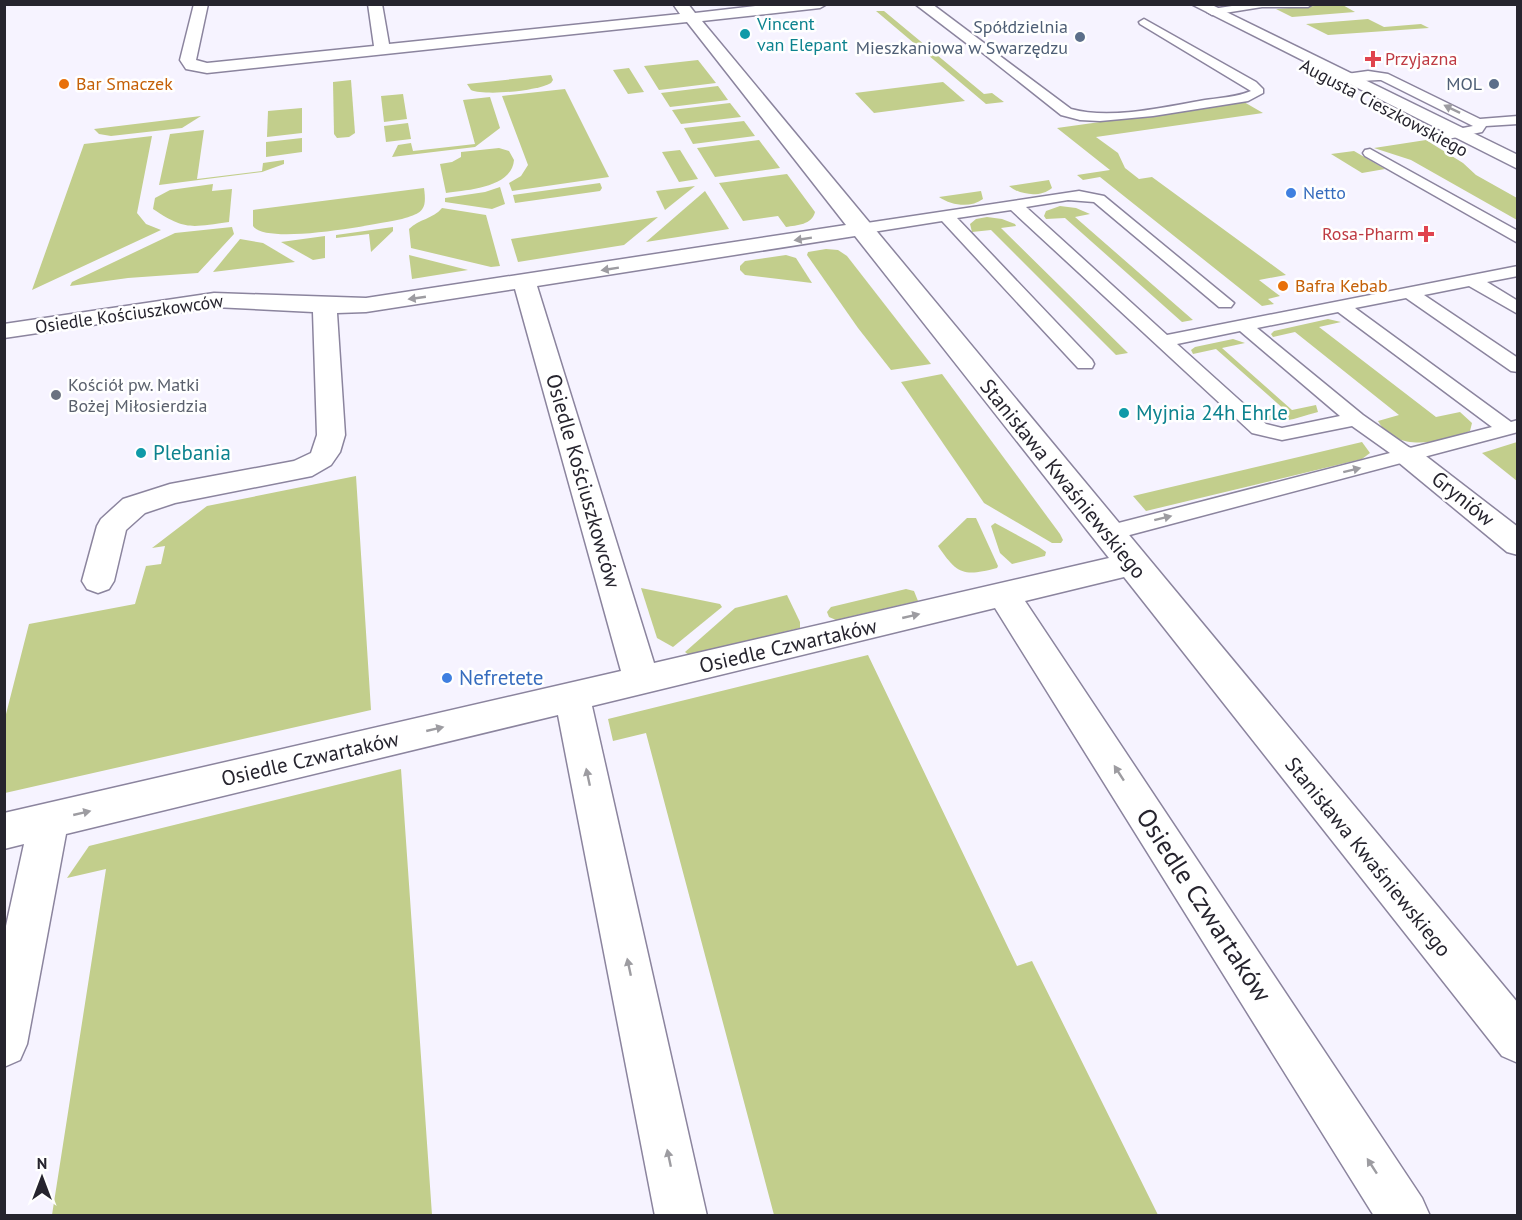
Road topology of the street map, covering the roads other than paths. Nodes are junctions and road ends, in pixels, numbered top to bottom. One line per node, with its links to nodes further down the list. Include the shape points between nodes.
1 (201, 4): 13 (street, via 188,60 195,67 221,68)
2 (375, 4): 13 (street)
3 (922, 4): 12 (street)
4 (1308, 4): 6 (lane)
5 (812, 5): 7 (street)
6 (1257, 5): 8 (lane)
7 (686, 8): 11 (street); 24 (street, Stanisława Kwaśniewskiego)
8 (1205, 8): 14 (street, Augusta Cieszkowskiego, via 1283,54)
9 (585, 12): 11 (street)
10 (1144, 22): 12 (lane, via 1252,85 1257,93 1105,118 1081,118 1066,112)
11 (594, 28): 13 (street)
12 (980, 46)
13 (382, 50)
14 (1340, 79): 16 (lane, one-way to 14, via 1388,78 1370,75); 17 (street, Augusta Cieszkowskiego); 18 (street, Augusta Cieszkowskiego)
15 (1518, 120): 16 (lane)
16 (1479, 123): 17 (lane, via 1477,129)
17 (1458, 133): 18 (lane); 20 (street, Augusta Cieszkowskiego)
18 (1438, 137): 21 (street, Augusta Cieszkowskiego)
19 (1370, 153): 25 (lane)
20 (1518, 163)
21 (1518, 178)
22 (1014, 205): 23 (lane); 30 (lane, via 1073,196 1099,199); 36 (lane)
23 (946, 216): 24 (lane); 37 (lane)
24 (860, 230): 28 (street, Osiedle Kościuszkowców, one-way to 28); 42 (street, Stanisława Kwaśniewskiego)
25 (1518, 238)
26 (1518, 271): 27 (lane)
27 (1472, 280): 29 (lane); 33 (lane)
28 (524, 282): 31 (street, Osiedle Kościuszkowców, one-way to 31, via 355,306); 47 (street, Osiedle Kościuszkowców)
29 (1410, 293): 32 (lane); 38 (lane)
30 (1225, 303)
31 (325, 305): 35 (street, Osiedle Kościuszkowców, via 214,300); 45 (street, via 331,435 321,459 291,472 170,494 135,506 112,526)
32 (1341, 306): 34 (lane); 40 (lane)
33 (1518, 309)
34 (1244, 326): 36 (lane); 39 (lane)
35 (4, 331)
36 (1166, 341): 39 (lane, via 1253,424 1267,432 1290,433)
37 (1085, 364)
38 (1518, 367)
39 (1356, 419): 41 (lane)
40 (1512, 427): 41 (lane)
41 (1408, 456): 42 (lane, one-way to 41); 43 (street, Gryniów)
42 (1107, 533): 44 (street, Stanisława Kwaśniewskiego)
43 (1518, 544)
44 (1132, 564): 46 (street, Osiedle Czwartaków); 51 (street, Stanisława Kwaśniewskiego)
45 (98, 581)
46 (1004, 594): 47 (street, Osiedle Czwartaków, one-way to 46); 54 (street, Osiedle Czwartaków, one-way to 46)
47 (642, 681): 48 (street, Osiedle Czwartaków)
48 (572, 697): 49 (street, Osiedle Czwartaków, one-way to 48); 53 (street, one-way to 48)
49 (49, 821): 50 (street, Osiedle Czwartaków); 52 (street)
50 (4, 831)
51 (1518, 1040)
52 (4, 1044)
53 (681, 1215)
54 (1404, 1215)

